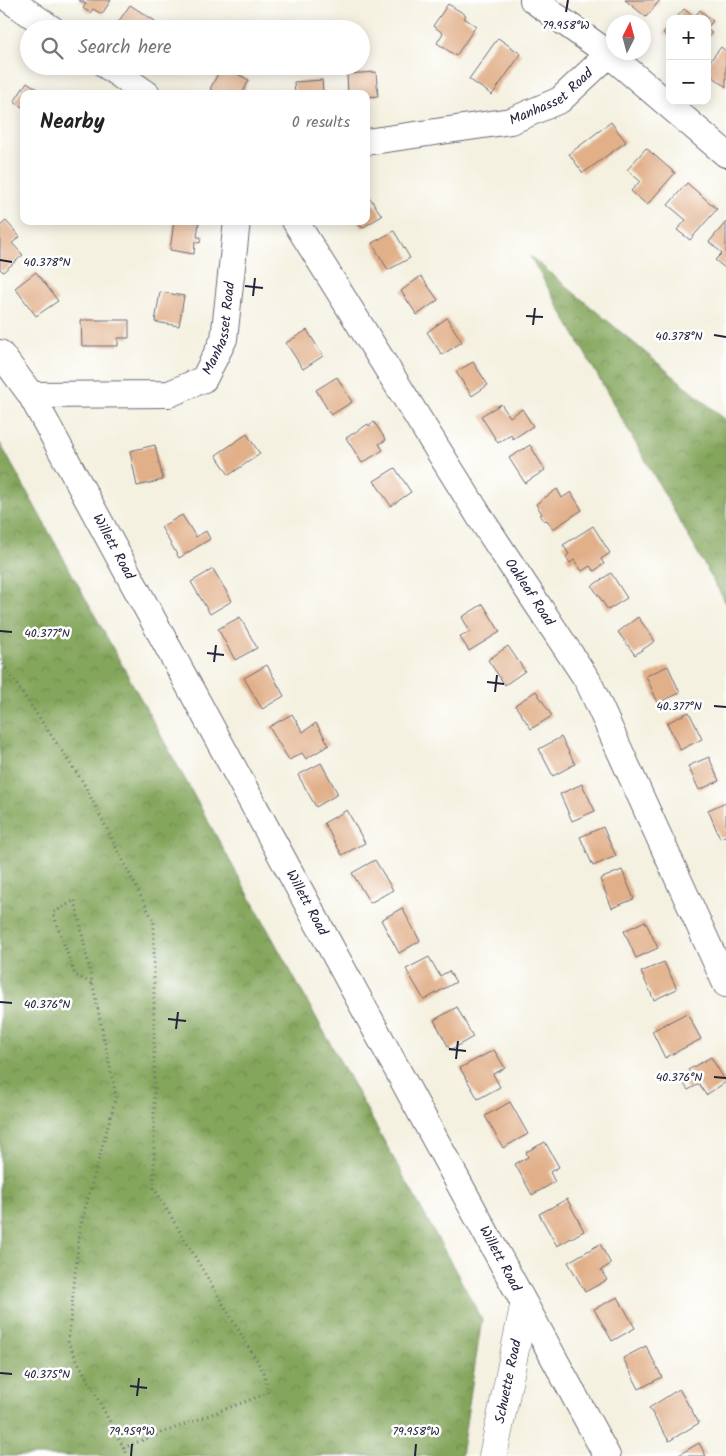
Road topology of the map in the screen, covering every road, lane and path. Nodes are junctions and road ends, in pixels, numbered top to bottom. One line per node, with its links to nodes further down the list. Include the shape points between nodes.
1 (10, 0): 3 (street)
2 (533, 0): 4 (street)
3 (39, 20)
4 (606, 52)
5 (606, 57): 9 (street, Manhasset Road, via 560,100 511,121)
6 (616, 60): 10 (street)
7 (120, 75): 8 (street)
8 (141, 90)
9 (370, 141)
10 (726, 154)
11 (237, 225): 14 (street, Manhasset Road, via 224,339 204,379 170,394)
12 (297, 225): 17 (street, Oakleaf Road, via 483,522 588,681)
13 (0, 353): 14 (street, Willett Road)
14 (31, 395): 18 (street, Willett Road)
15 (0, 660): 19 (path, via 83,782 154,922 154,1188 264,1373 268,1393)
16 (91, 983): 16 (path, via 85,956 75,900 53,913 75,975); 19 (path, via 116,1096 80,1228 68,1343)
17 (726, 984)
18 (524, 1306): 21 (street, Schuette Road); 22 (street, Willett Road)
19 (122, 1448): 20 (path)
20 (128, 1456)
21 (493, 1456)
22 (606, 1456)

